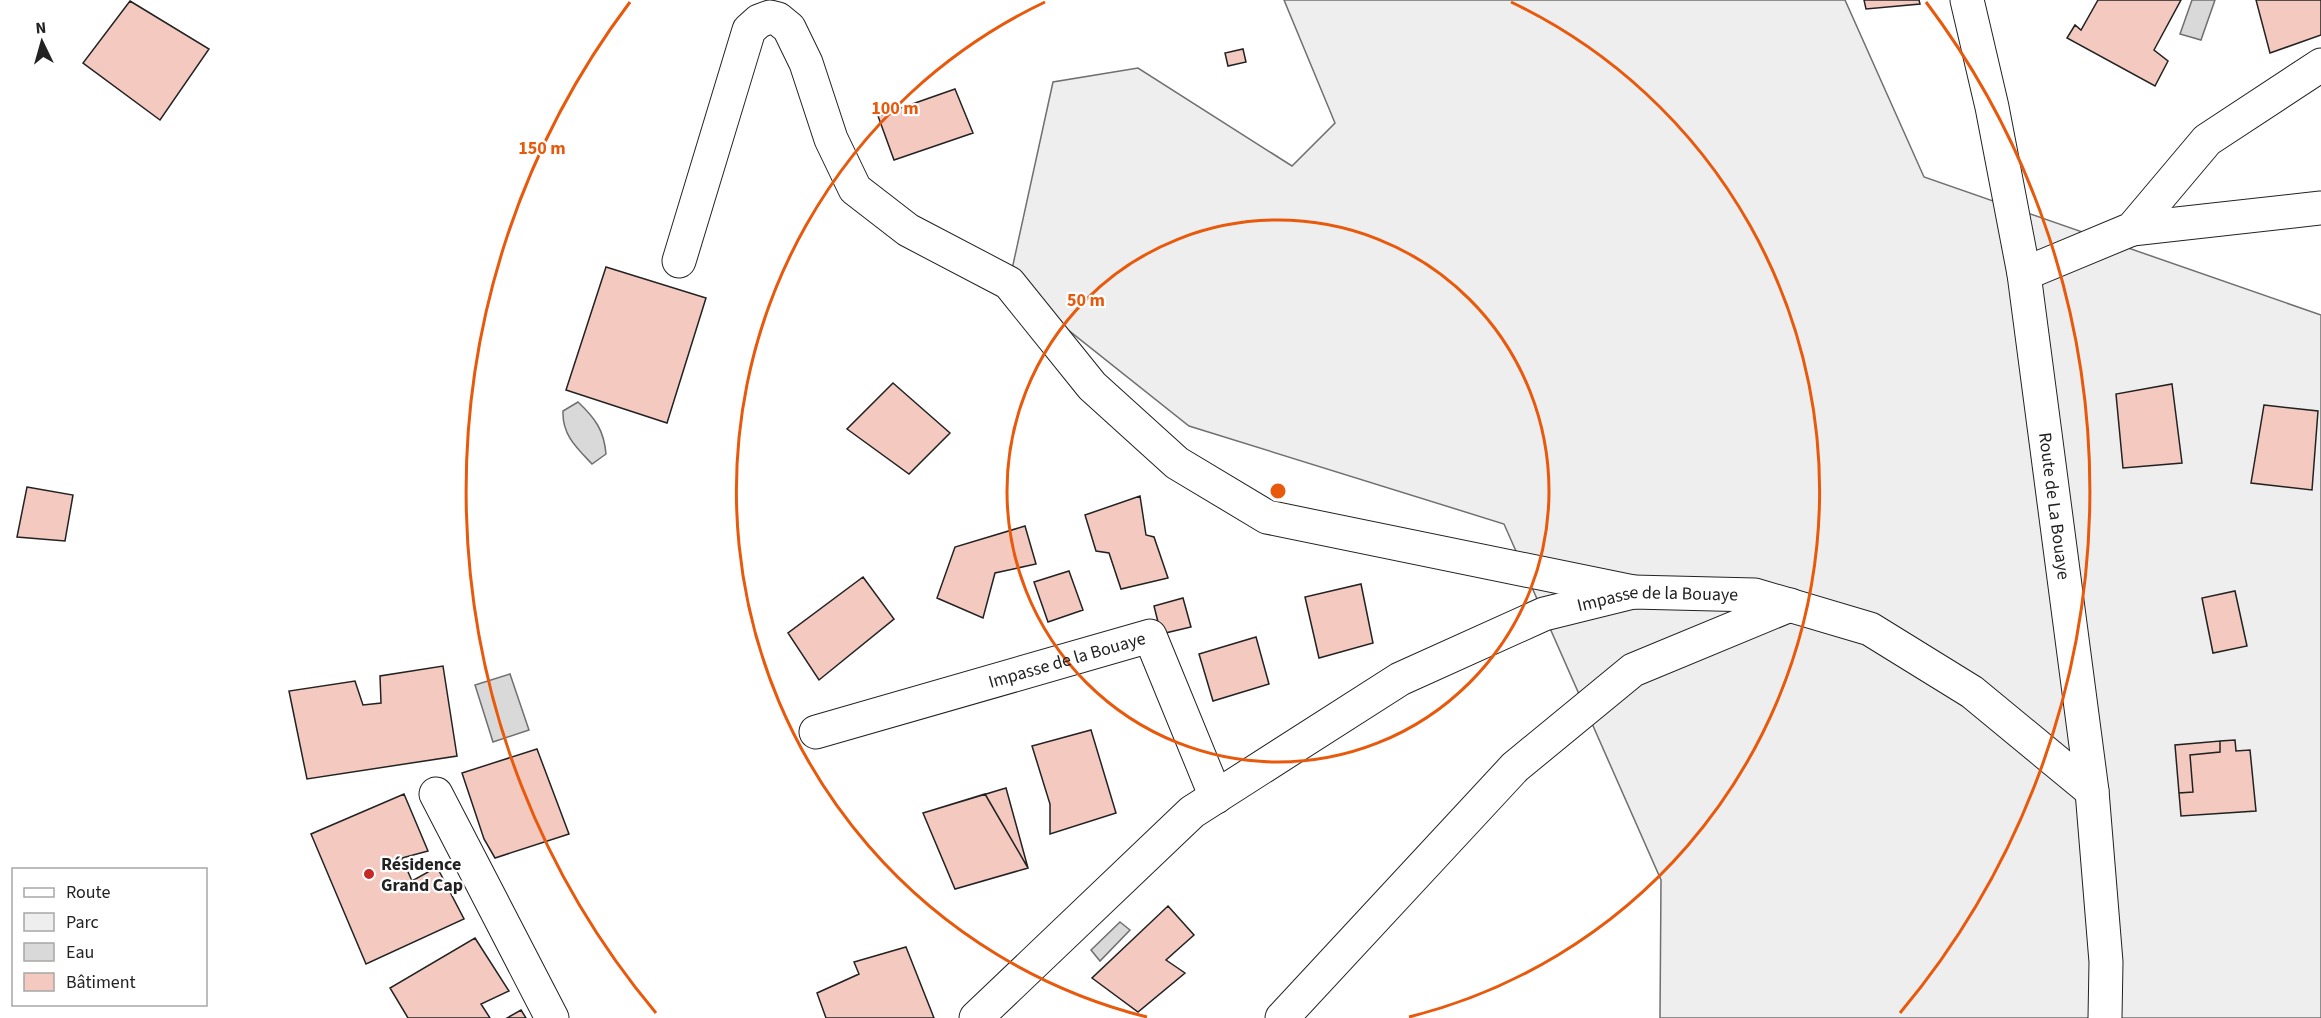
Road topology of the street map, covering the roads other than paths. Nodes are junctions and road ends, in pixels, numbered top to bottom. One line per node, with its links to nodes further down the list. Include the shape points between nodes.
1 (1967, 0): 6 (street, Route de La Bouaye)
2 (2321, 65): 4 (street, via 2208,140)
3 (2321, 208): 4 (street)
4 (2132, 228): 6 (street)
5 (679, 261): 7 (street, via 749,30 759,21 778,19 789,28 806,63 831,139 855,189 908,230 1009,283 1092,386 1177,463 1267,517)
6 (2024, 274): 10 (street, Route de La Bouaye)
7 (1633, 592): 8 (street, Impasse de la Bouaye, via 1755,595); 12 (street, Impasse de la Bouaye, via 1544,614 1400,679)
8 (1790, 605): 10 (street, Impasse de la Bouaye, via 1870,629 1972,692); 15 (street, via 1632,670 1515,767)
9 (816, 732): 12 (street, Impasse de la Bouaye, via 1150,636)
10 (2092, 791): 16 (street, Route de La Bouaye, via 2106,962)
11 (436, 794): 13 (street)
12 (1216, 797): 14 (street, Impasse de la Bouaye, via 1192,812)
13 (552, 1018)
14 (976, 1018)
15 (1282, 1018)
16 (2105, 1018)

